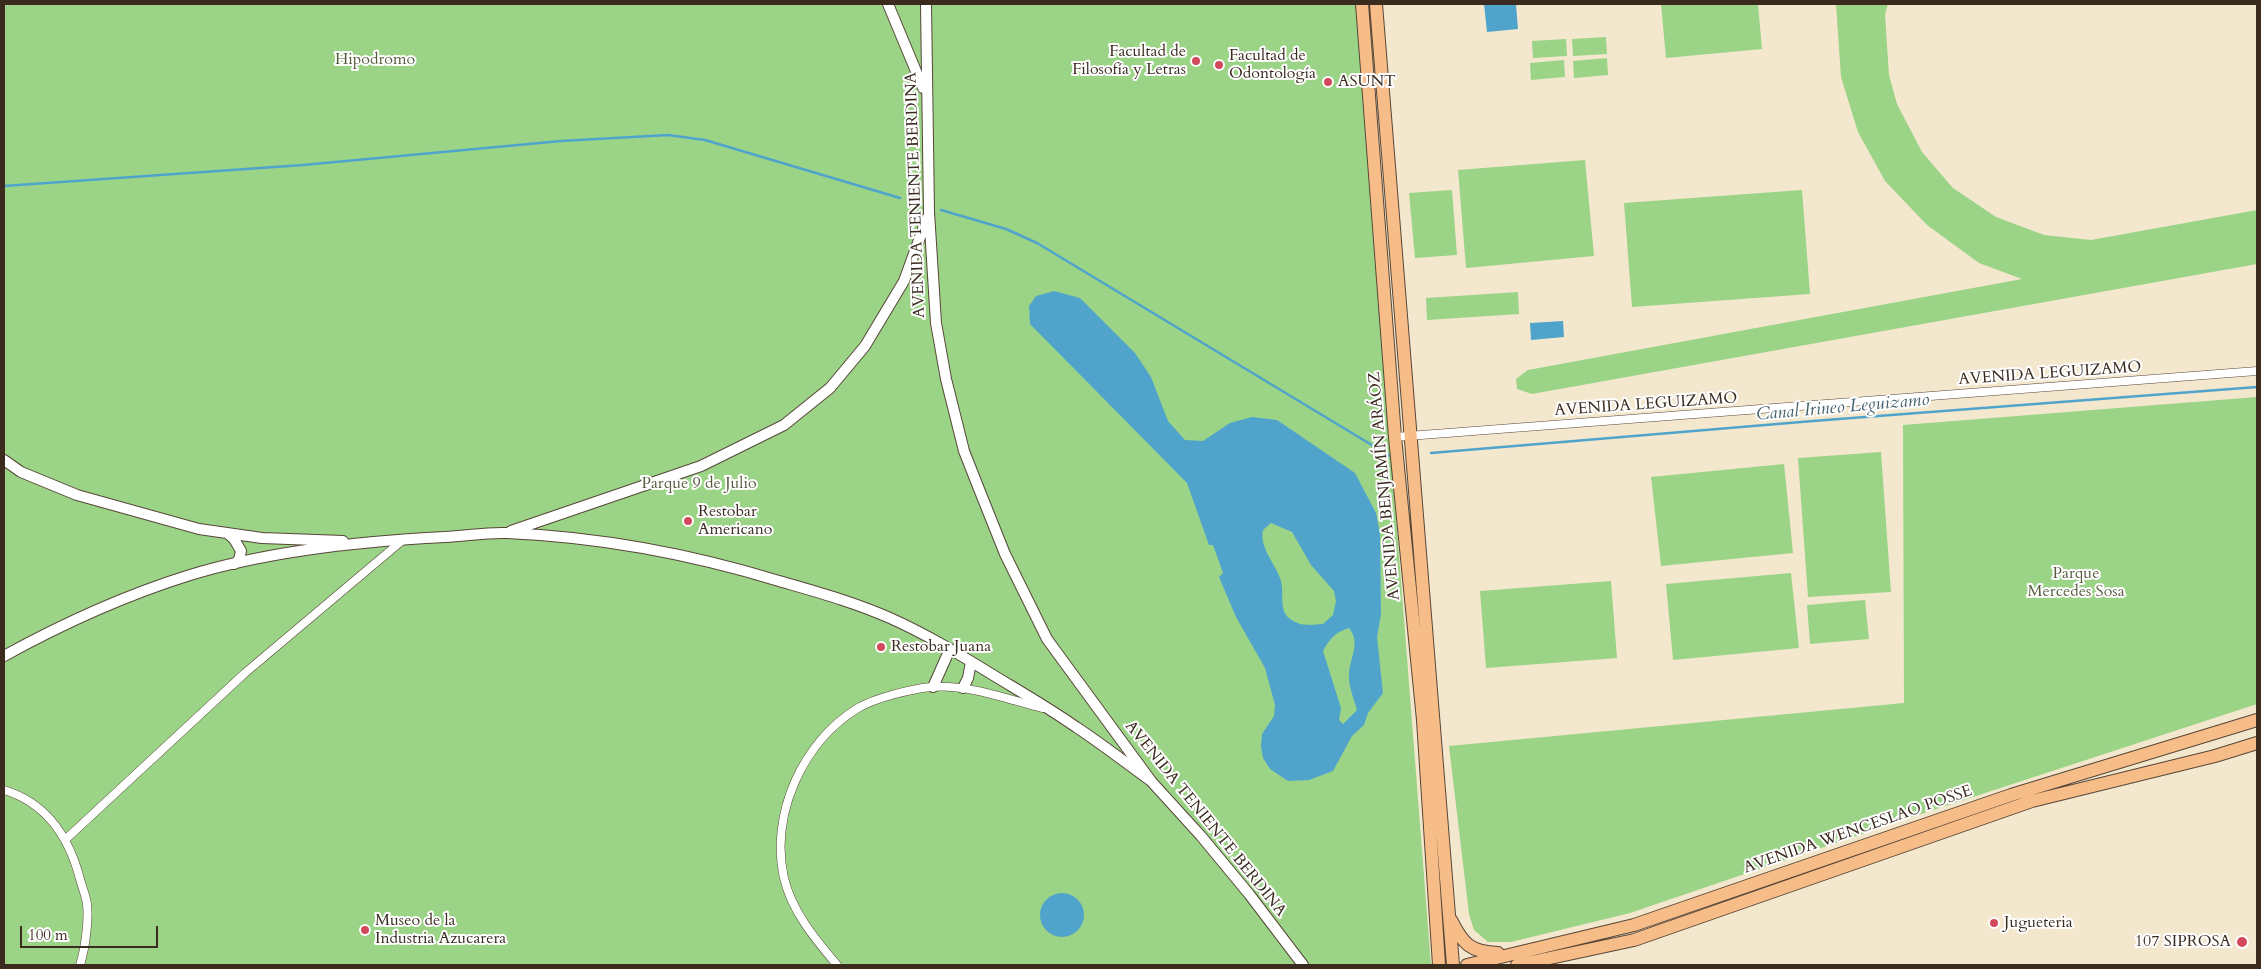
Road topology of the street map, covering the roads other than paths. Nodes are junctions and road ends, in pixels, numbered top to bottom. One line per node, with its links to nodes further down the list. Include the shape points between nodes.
1 (888, 4): 5 (street)
2 (926, 4): 5 (street, AVENIDA TENIENTE BERDINA)
3 (1362, 4): 8 (main road, AVENIDA BENJAMÍN ARÁOZ)
4 (1376, 4): 9 (main road, AVENIDA BENJAMÍN ARÁOZ)
5 (926, 94): 6 (street, AVENIDA TENIENTE BERDINA)
6 (929, 212): 12 (street, via 904,281 865,346 830,388 784,425 701,466); 24 (street, AVENIDA TENIENTE BERDINA, via 936,323 964,451 1005,554 1047,639)
7 (2257, 371): 9 (street, AVENIDA LEGUIZAMO)
8 (1395, 437): 9 (street, AVENIDA LEGUIZAMO); 32 (main road, AVENIDA BENJAMÍN ARÁOZ, via 1423,720)
9 (1412, 437): 27 (main road, AVENIDA BENJAMÍN ARÁOZ)
10 (4, 460): 11 (street, via 21,472 77,495 199,530)
11 (227, 533): 14 (street, via 262,538); 15 (street, via 242,551)
12 (505, 533): 13 (street); 16 (street, via 683,554 731,566 849,601)
13 (406, 538): 14 (street); 26 (street, via 245,673)
14 (364, 542): 15 (street)
15 (234, 564): 17 (street, via 140,593)
16 (950, 649): 18 (street); 19 (street)
17 (4, 656)
18 (971, 662): 20 (street); 21 (street)
19 (933, 687): 20 (street); 30 (street, via 889,696 859,707 835,726 814,749 796,778 784,811 780,845 784,880 804,924)
20 (963, 688): 21 (street)
21 (1049, 709): 24 (street)
22 (2257, 720): 28 (main road, AVENIDA WENCESLAO POSSE, via 2011,795 1634,925)
23 (2257, 743): 28 (main road, via 2032,801 1634,940)
24 (1151, 781): 31 (street, AVENIDA TENIENTE BERDINA, via 1249,894)
25 (4, 790): 26 (street, via 37,807)
26 (66, 839): 29 (street, via 87,905)
27 (1448, 916): 28 (main road, via 1471,948); 33 (main road, AVENIDA BENJAMÍN ARÁOZ)
28 (1513, 960): 34 (main road, AVENIDA WENCESLAO POSSE)
29 (80, 965)
30 (837, 965)
31 (1303, 965)
32 (1439, 965)
33 (1453, 965)
34 (1467, 965)

